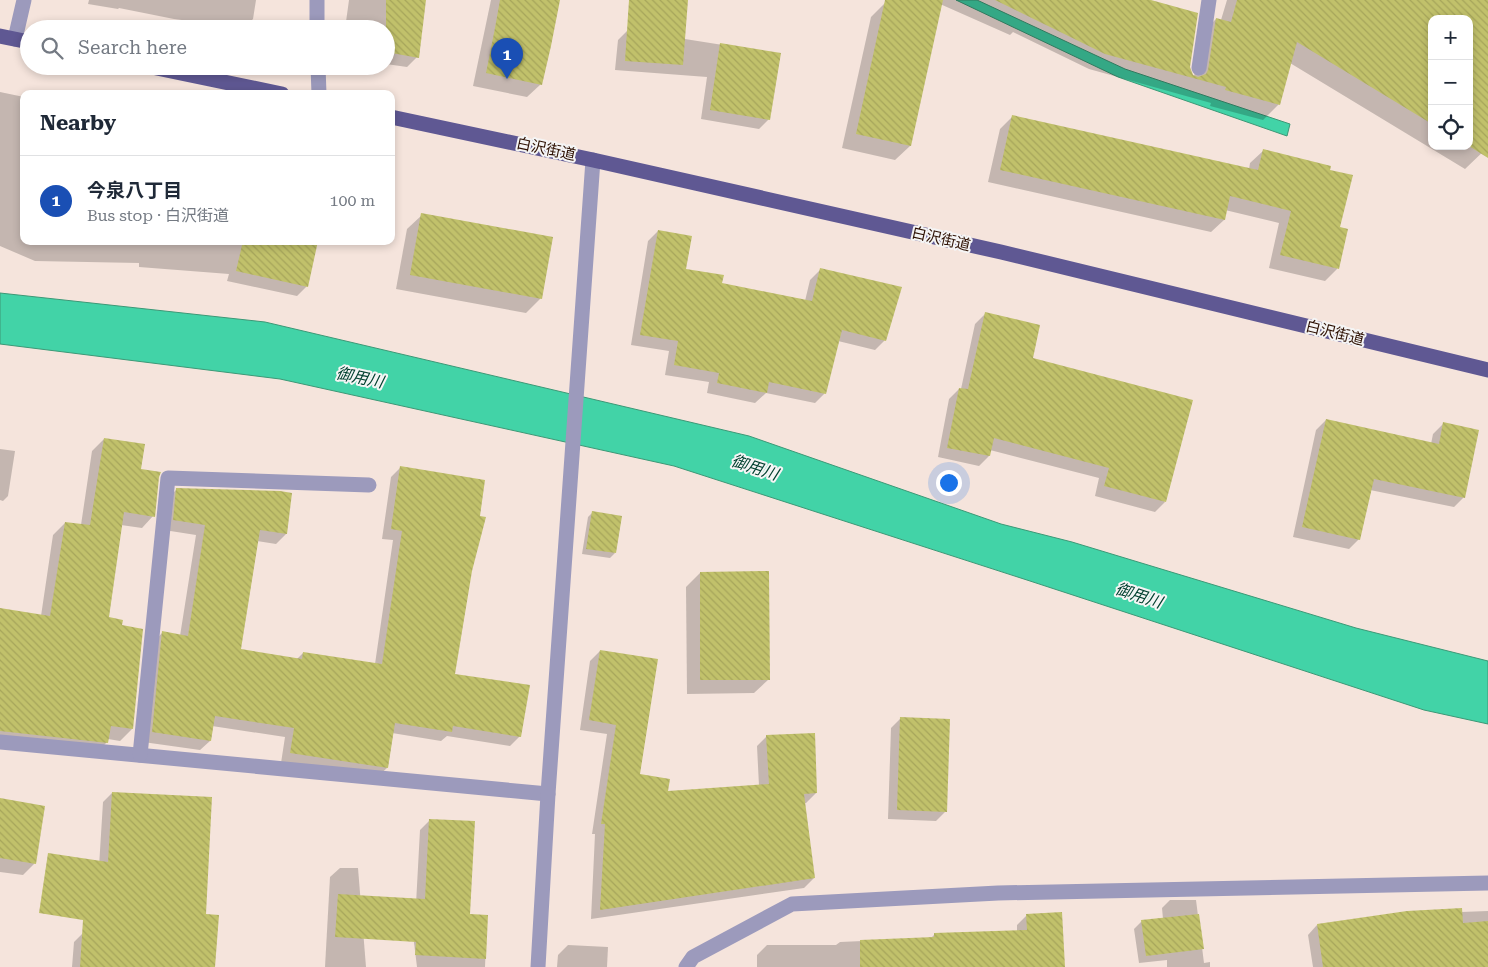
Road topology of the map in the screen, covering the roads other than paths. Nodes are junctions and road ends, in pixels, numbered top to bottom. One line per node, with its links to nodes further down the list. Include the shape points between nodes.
1 (24, 0): 4 (street)
2 (317, 0): 5 (street)
3 (1209, 0): 8 (street)
4 (23, 20)
5 (317, 20)
6 (0, 36): 7 (main road)
7 (20, 41)
8 (1199, 68)
9 (190, 75): 11 (main road)
10 (318, 75): 12 (street)
11 (263, 90)
12 (319, 90)
13 (395, 118): 14 (main road, 白沢街道)
14 (593, 160): 15 (main road, 白沢街道, via 1011,255); 19 (street)
15 (1488, 370)
16 (370, 485): 18 (street, via 168,478)
17 (0, 742): 18 (street)
18 (140, 755): 19 (street)
19 (548, 794): 21 (street)
20 (1488, 883): 22 (street, via 998,893 792,904 693,957)
21 (538, 967)
22 (686, 967)

